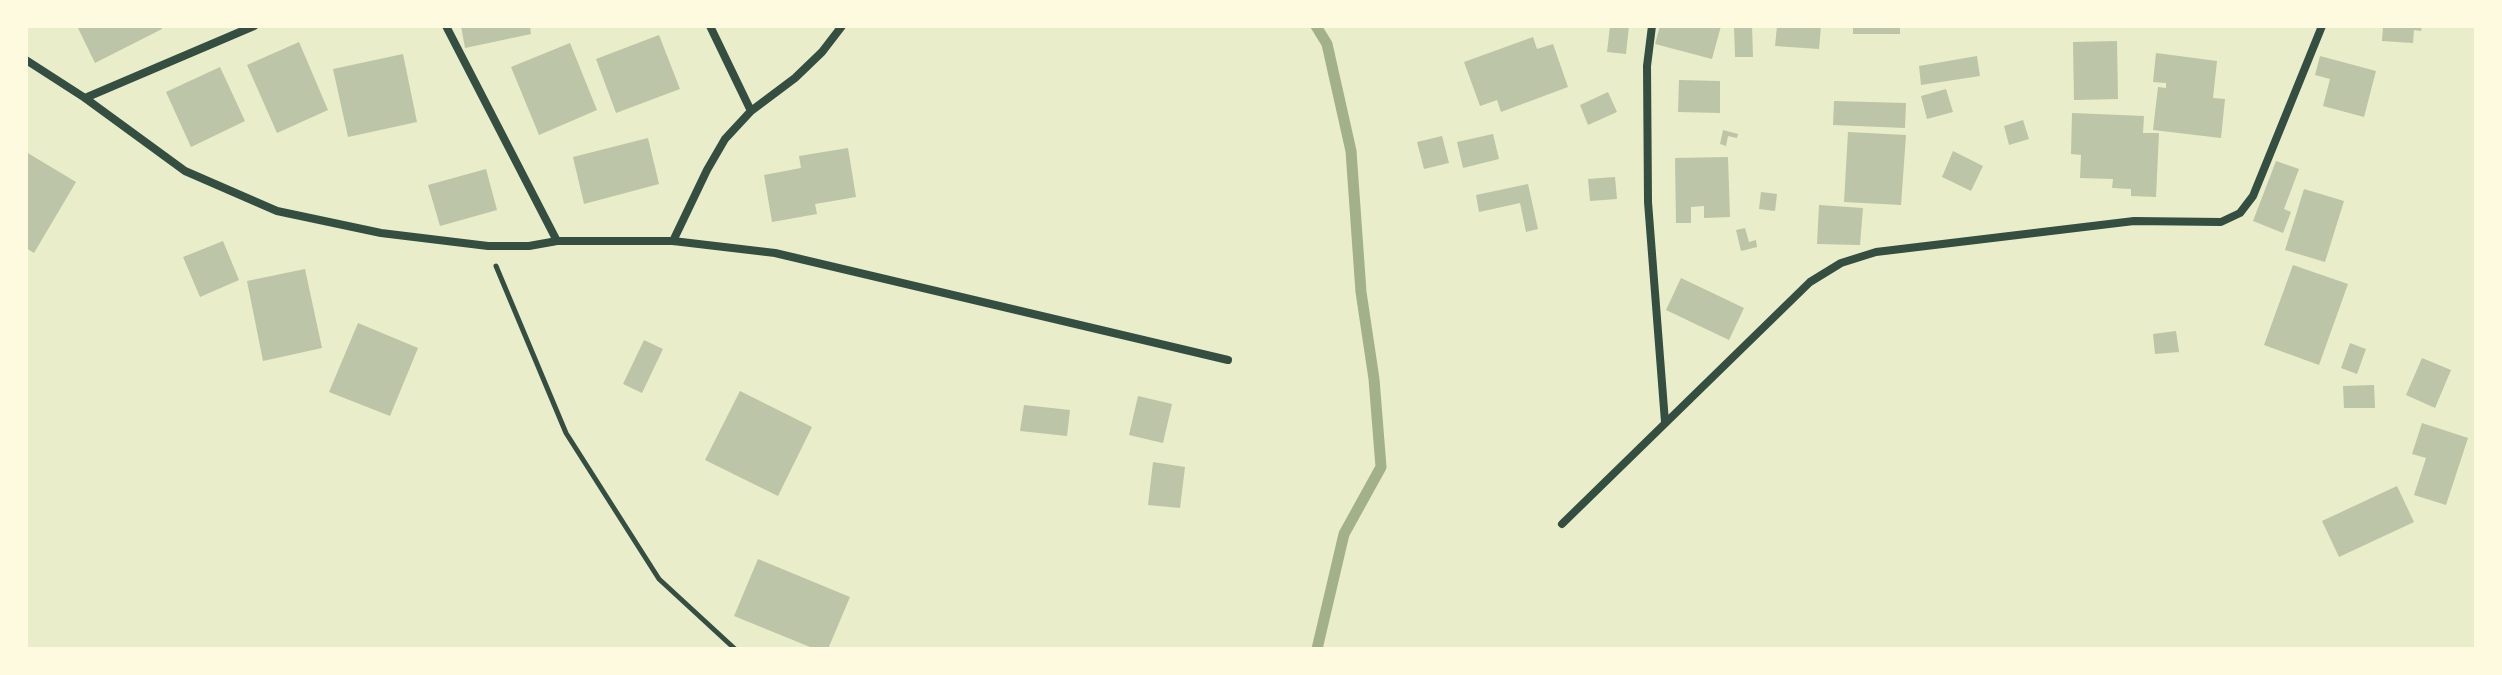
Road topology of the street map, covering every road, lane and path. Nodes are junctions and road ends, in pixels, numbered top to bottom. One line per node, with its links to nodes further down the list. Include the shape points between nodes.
1 (254, 26): 8 (street)
2 (446, 26): 10 (street)
3 (710, 26): 9 (street)
4 (842, 26): 9 (street, via 795,78)
5 (1652, 26): 14 (street, via 1646,107 1648,202)
6 (2322, 26): 14 (street, via 2253,196 2240,213 2221,222 2134,221 1876,252 1841,263 1810,282)
7 (26, 60): 8 (street)
8 (85, 98): 12 (street, via 185,171 277,211 381,233)
9 (751, 111): 11 (street, via 725,139)
10 (557, 241): 11 (street); 12 (street)
11 (673, 241): 13 (street, via 775,253)
12 (488, 246): 16 (path, via 566,433 659,579)
13 (1228, 360)
14 (1665, 422): 15 (street)
15 (1562, 524)
16 (735, 649)

